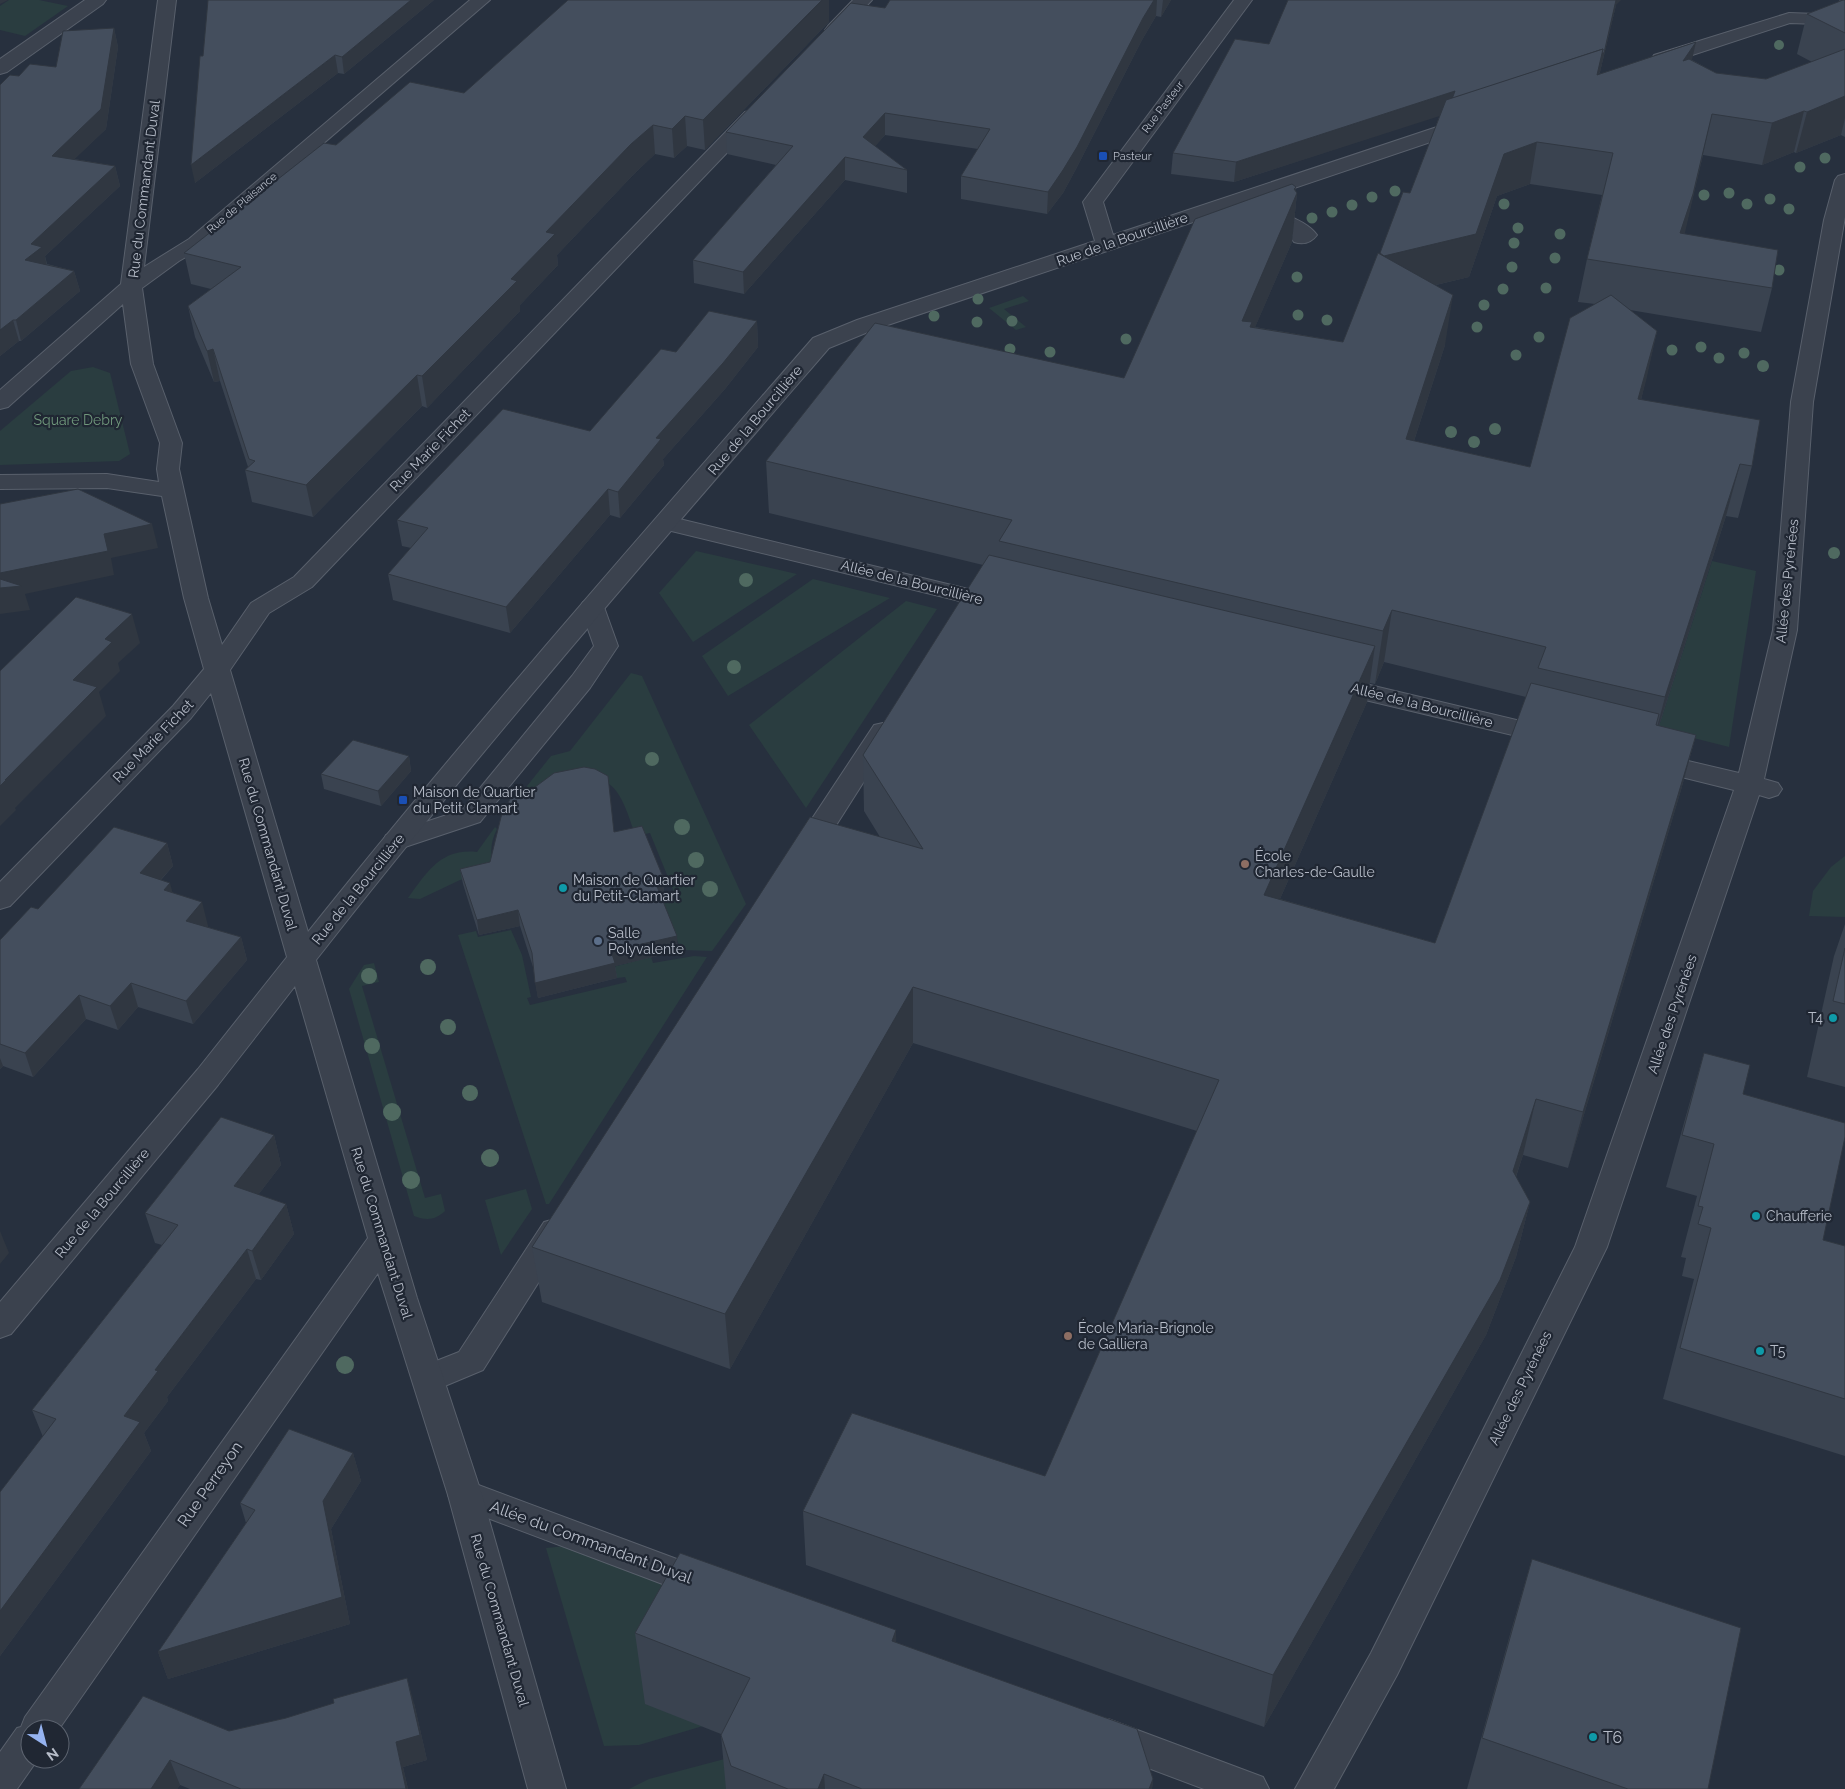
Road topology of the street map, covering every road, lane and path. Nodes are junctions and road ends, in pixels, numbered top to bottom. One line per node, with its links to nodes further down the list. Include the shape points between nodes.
1 (97, 0): 10 (street)
2 (481, 0): 17 (street, Rue de Plaisance, via 196,242)
3 (863, 0): 8 (street)
4 (1243, 0): 16 (street, Rue Pasteur, via 1093,202)
5 (165, 1): 17 (street, Rue du Commandant Duval)
6 (1792, 9): 7 (street); 9 (street)
7 (1845, 20)
8 (822, 42)
9 (1648, 63)
10 (0, 68)
11 (768, 99): 26 (street, Rue Marie Fichet, via 303,582 260,608)
12 (1489, 116): 16 (street, Rue de la Bourcillière)
13 (1845, 180): 31 (street, Allée des Pyrénées, via 1834,220 1802,402 1785,630)
14 (1286, 220): 15 (street, via 1307,235)
15 (1300, 238)
16 (1106, 245): 21 (street, Rue de la Bourcillière, via 821,342)
17 (132, 286): 18 (street, Rue de Plaisance); 20 (street, Rue du Commandant Duval, via 142,364 171,443 168,469)
18 (0, 402)
19 (0, 482): 20 (street, via 107,481)
20 (172, 491): 26 (street, Rue du Commandant Duval, via 196,598)
21 (667, 523): 22 (street, Allée de la Bourcillière); 23 (street, Rue de la Bourcillière)
22 (971, 596): 24 (street, Allée de la Bourcillière); 25 (street)
23 (592, 607): 32 (street, Rue de la Bourcillière); 32 (street, via 606,646 581,682 471,816)
24 (1019, 608)
25 (954, 621)
26 (217, 670): 34 (street, Rue Marie Fichet, via 182,712); 35 (street, Rue du Commandant Duval)
27 (1307, 678): 29 (street, Allée de la Bourcillière)
28 (895, 713): 33 (street)
29 (1576, 743)
30 (1624, 754): 31 (street)
31 (1759, 787): 48 (street, Allée des Pyrénées, via 1591,1247 1384,1664)
32 (396, 841): 35 (street, Rue de la Bourcillière)
33 (792, 871)
34 (0, 899)
35 (302, 959): 37 (street, Rue du Commandant Duval); 38 (street, Rue de la Bourcillière, via 208,1077)
36 (571, 1208): 39 (street, via 471,1361)
37 (384, 1240): 39 (street, Rue du Commandant Duval); 42 (street, Rue Perreyon)
38 (0, 1325)
39 (428, 1379): 40 (street, Rue du Commandant Duval)
40 (465, 1495): 41 (street, Allée du Commandant Duval); 46 (street, Rue du Commandant Duval)
41 (737, 1597)
42 (45, 1719)
43 (1082, 1726): 47 (street)
44 (20, 1754): 45 (street)
45 (0, 1783)
46 (548, 1789)
47 (1250, 1789)
48 (1314, 1789)

